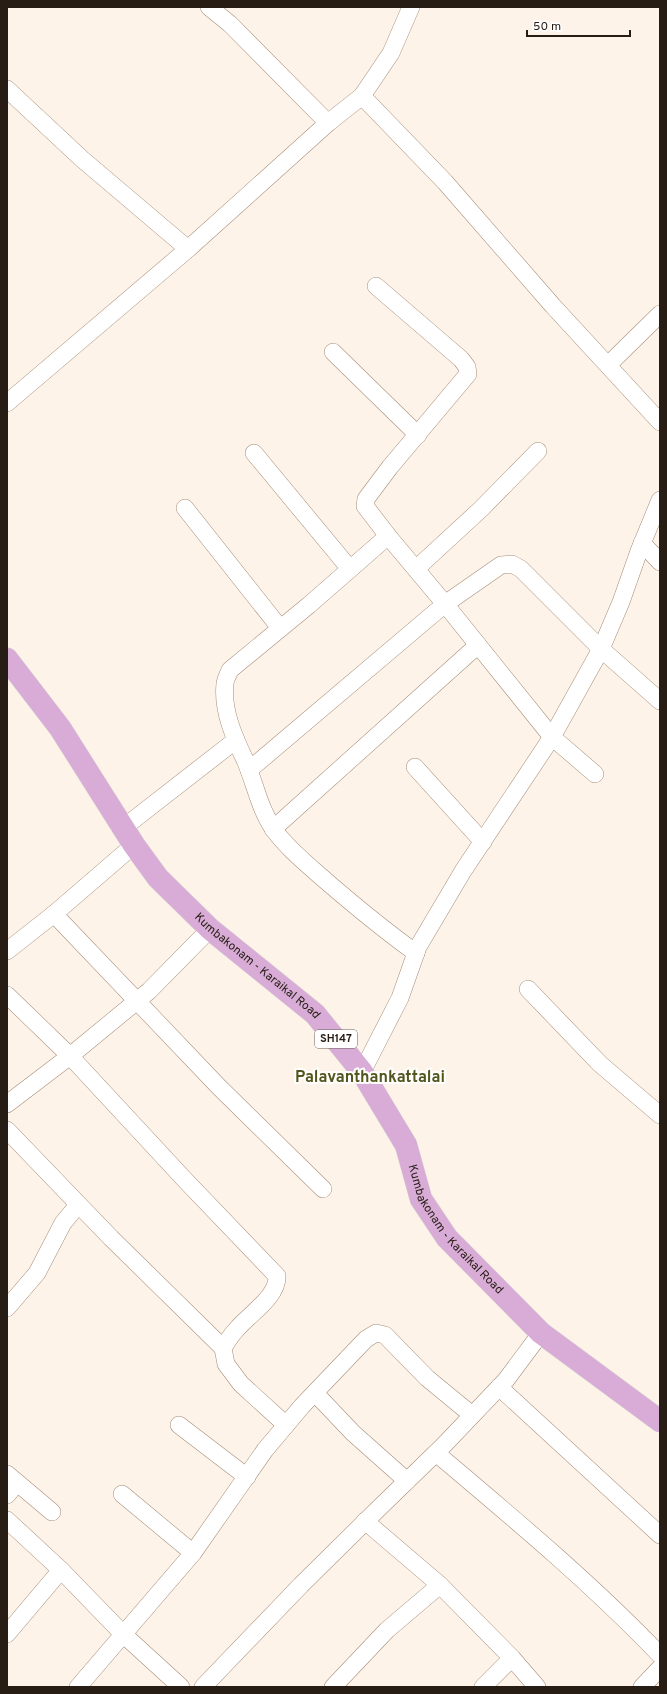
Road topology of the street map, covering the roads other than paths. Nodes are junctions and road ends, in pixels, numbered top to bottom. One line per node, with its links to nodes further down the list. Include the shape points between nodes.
1 (209, 7): 5 (street, via 230,24)
2 (411, 7): 4 (street, via 391,54)
3 (7, 89): 6 (street, via 82,159)
4 (362, 96): 5 (street); 10 (street, via 445,182)
5 (328, 123): 6 (street)
6 (188, 249): 11 (street)
7 (376, 286): 13 (street, via 461,359 468,374)
8 (660, 314): 10 (street)
9 (333, 352): 13 (street)
10 (608, 365): 12 (street)
11 (7, 403)
12 (660, 422)
13 (418, 435): 18 (street, via 366,499 365,506)
14 (538, 451): 21 (street, via 481,509)
15 (254, 453): 22 (street)
16 (660, 500): 19 (street)
17 (185, 508): 24 (street)
18 (388, 536): 21 (street); 22 (street)
19 (642, 543): 20 (street); 26 (street)
20 (660, 562)
21 (417, 568): 23 (street)
22 (350, 569): 24 (street)
23 (446, 604): 25 (street); 26 (street, via 501,565 512,564 521,569); 32 (street)
24 (280, 628): 30 (street, via 230,670 225,683 225,702)
25 (478, 645): 29 (street); 34 (street)
26 (601, 649): 28 (street); 29 (street)
27 (7, 659): 35 (main road, Kumbakonam - Karaikal Road / SH147, via 60,728)
28 (660, 701)
29 (552, 737): 33 (street); 36 (street)
30 (236, 740): 32 (street); 35 (street)
31 (415, 767): 36 (street)
32 (249, 770): 34 (street, via 258,799)
33 (595, 774)
34 (273, 828): 40 (street, via 309,867 374,923)
35 (128, 837): 37 (street); 38 (main road, Kumbakonam - Karaikal Road / SH147, via 158,878)
36 (483, 842): 40 (street, via 463,871)
37 (54, 914): 39 (street); 43 (street)
38 (210, 929): 43 (street); 45 (main road, Kumbakonam - Karaikal Road / SH147, via 315,1014)
39 (7, 951)
40 (416, 953): 45 (street, via 400,998)
41 (528, 989): 47 (street, via 600,1064)
42 (7, 994): 44 (street)
43 (136, 1001): 44 (street); 49 (street)
44 (70, 1056): 46 (street); 53 (street, via 277,1276 277,1284 270,1295 235,1331)
45 (362, 1072): 52 (main road, Kumbakonam - Karaikal Road / SH147, via 406,1145 421,1199 447,1238)
46 (7, 1104)
47 (660, 1115)
48 (7, 1130): 50 (street)
49 (323, 1189)
50 (78, 1204): 51 (street, via 63,1223 37,1273); 53 (street)
51 (7, 1308)
52 (541, 1333): 54 (street); 57 (main road, Kumbakonam - Karaikal Road / SH147)
53 (223, 1348): 59 (street, via 226,1364 241,1384)
54 (499, 1387): 56 (street); 68 (street)
55 (315, 1394): 56 (street, via 366,1339 376,1333 385,1335 427,1378); 59 (street); 62 (street, via 353,1433)
56 (472, 1416): 60 (street)
57 (659, 1419)
58 (179, 1425): 61 (street)
59 (286, 1425): 61 (street)
60 (436, 1453): 62 (street); 74 (street, via 596,1590)
61 (247, 1477): 69 (street)
62 (407, 1481): 67 (street)
63 (10, 1484): 65 (street)
64 (122, 1494): 69 (street)
65 (52, 1512)
66 (7, 1520): 70 (street)
67 (365, 1521): 71 (street); 79 (street)
68 (660, 1535)
69 (193, 1554): 73 (street)
70 (61, 1570): 72 (street); 73 (street)
71 (440, 1585): 75 (street); 80 (street, via 387,1630)
72 (7, 1634)
73 (123, 1634): 77 (street); 78 (street)
74 (660, 1655)
75 (512, 1658): 81 (street); 82 (street)
76 (660, 1668): 83 (street)
77 (78, 1687)
78 (181, 1687)
79 (203, 1687)
80 (333, 1687)
81 (483, 1687)
82 (537, 1687)
83 (642, 1687)

